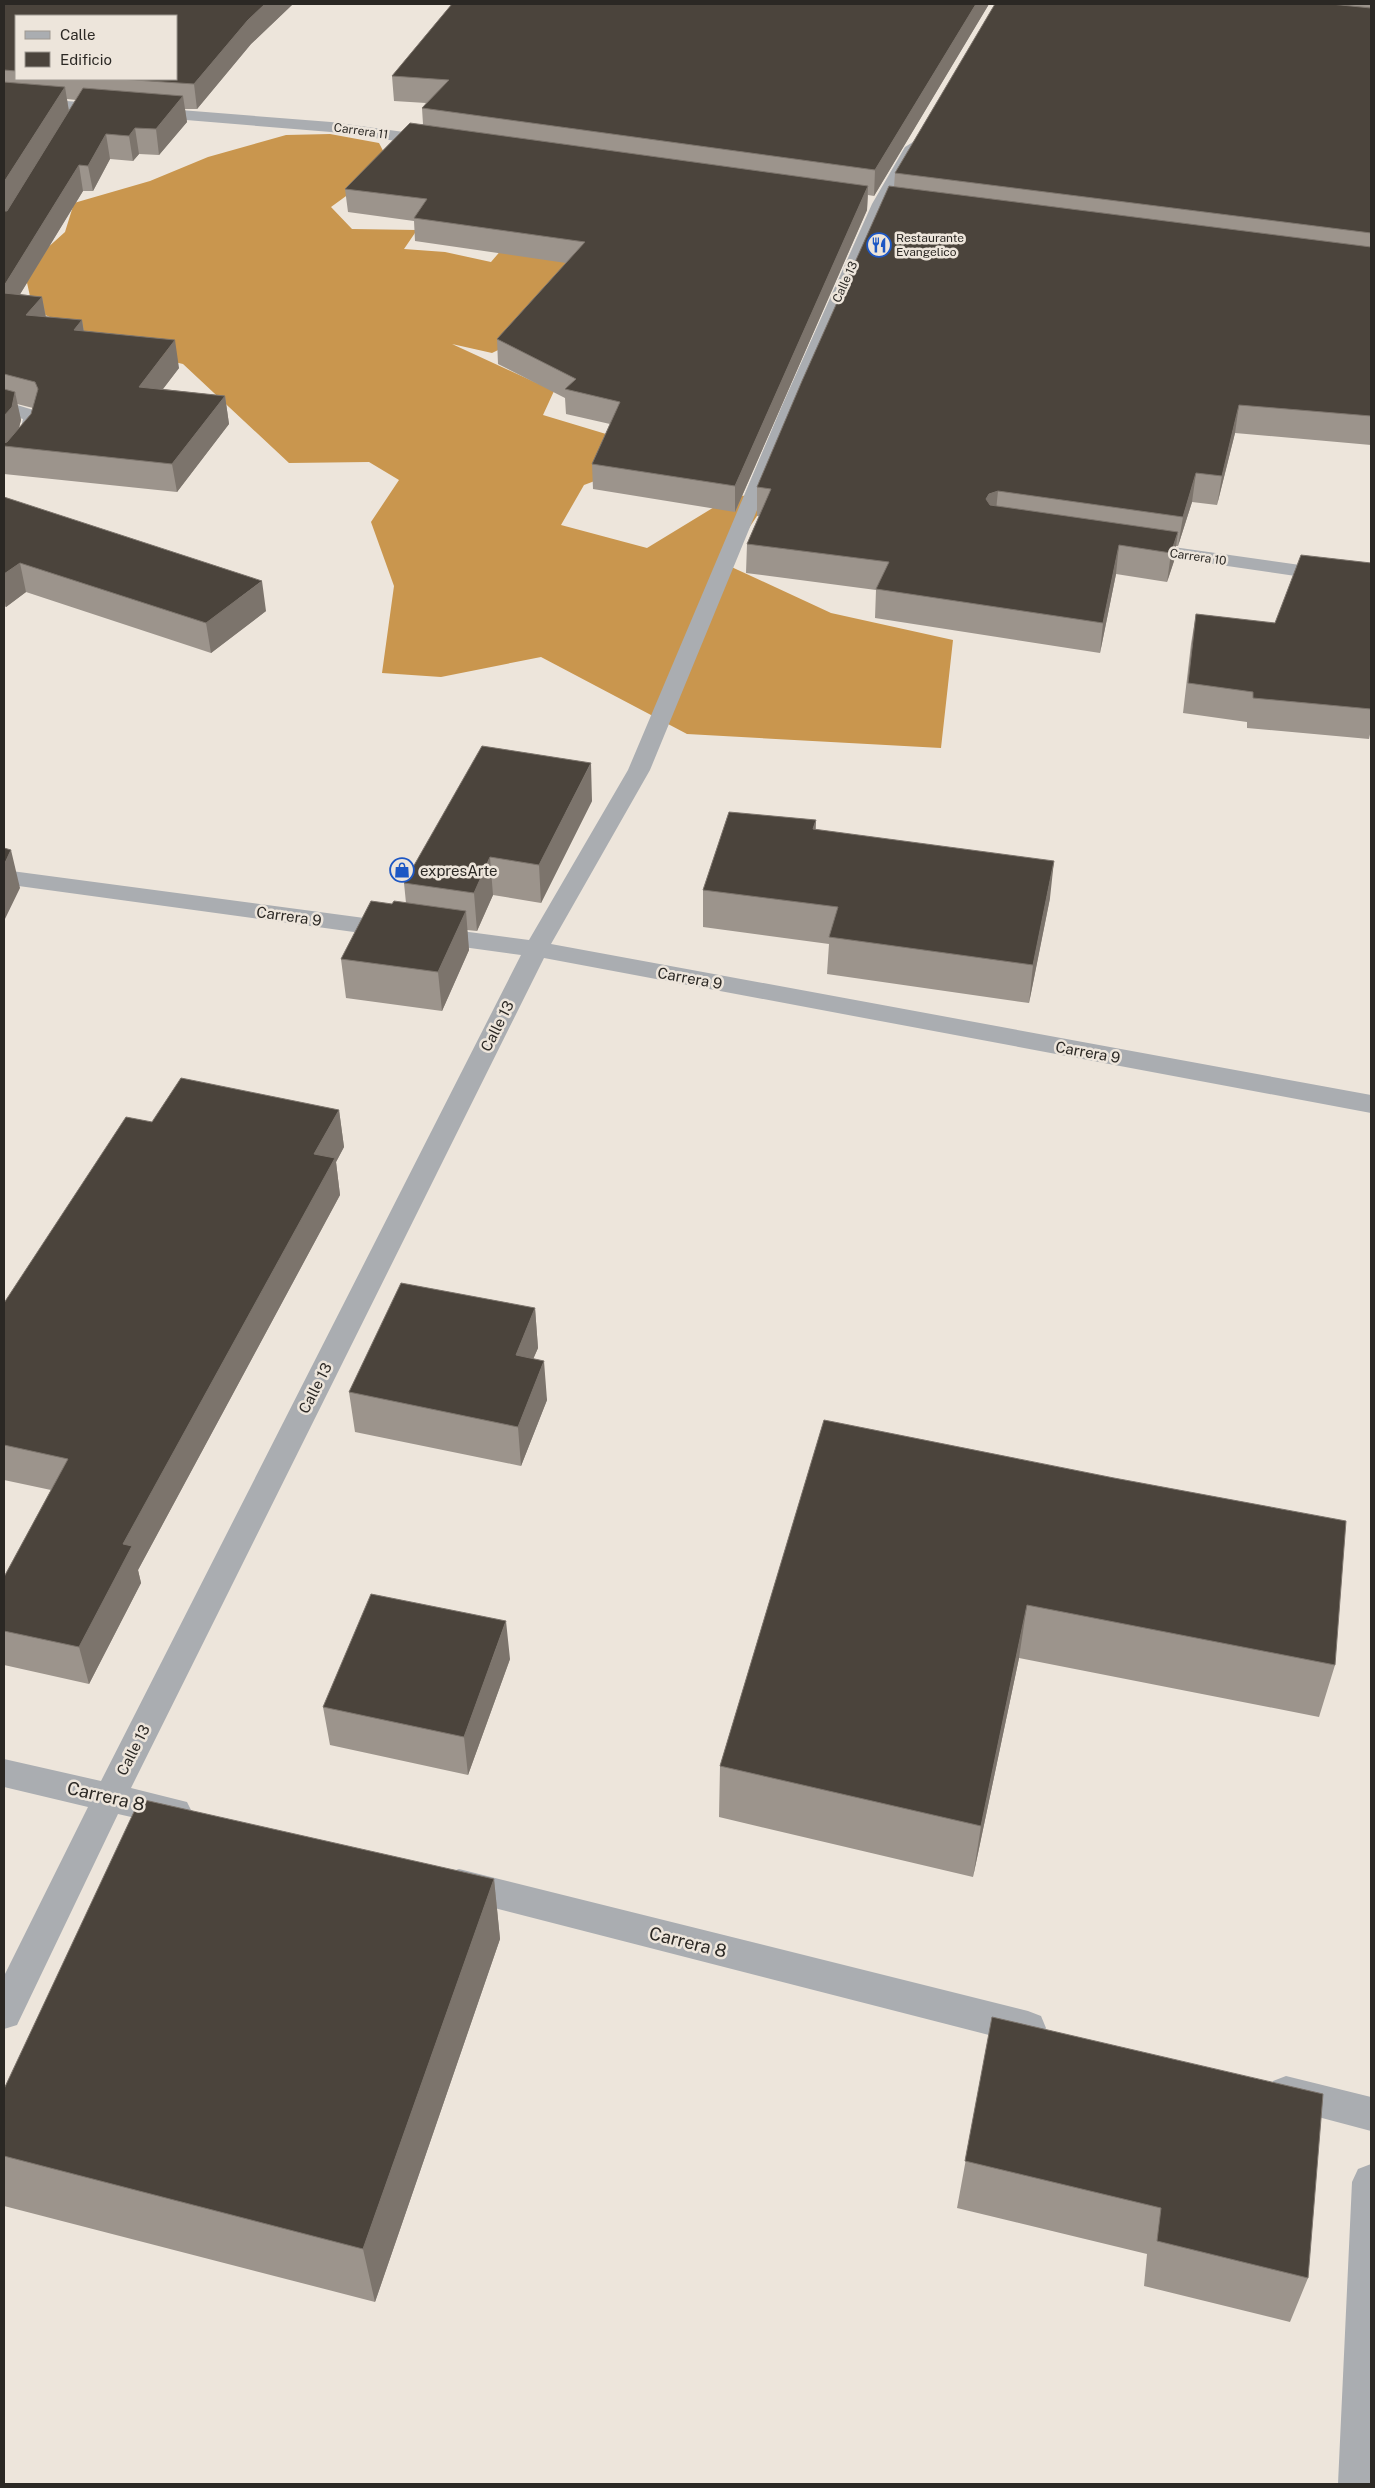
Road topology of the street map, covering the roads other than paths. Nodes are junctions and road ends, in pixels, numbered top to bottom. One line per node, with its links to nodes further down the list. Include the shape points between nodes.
1 (4, 100): 2 (street, Carrera 11)
2 (82, 106): 3 (street); 5 (street, Carrera 11, via 331,127)
3 (72, 122)
4 (919, 137): 7 (street, Calle 13)
5 (446, 143)
6 (861, 201): 7 (street)
7 (880, 204): 8 (street); 14 (street, Calle 13, via 790,408 639,770)
8 (900, 206)
9 (4, 407): 10 (street, via 33,416 28,437)
10 (4, 465)
11 (1124, 546): 12 (street, Carrera 10)
12 (1371, 581)
13 (4, 877): 14 (street, Carrera 9)
14 (536, 949): 15 (street, Carrera 9); 17 (street, Calle 13)
15 (1371, 1104)
16 (4, 1773): 17 (street, Carrera 8)
17 (110, 1796): 18 (street, Carrera 8); 20 (street, Calle 13)
18 (206, 1820)
19 (428, 1876): 21 (street, Carrera 8)
20 (4, 2013)
21 (1054, 2034)
22 (1256, 2085): 23 (street)
23 (1371, 2114)
24 (1371, 2182): 25 (street)
25 (1358, 2484)

